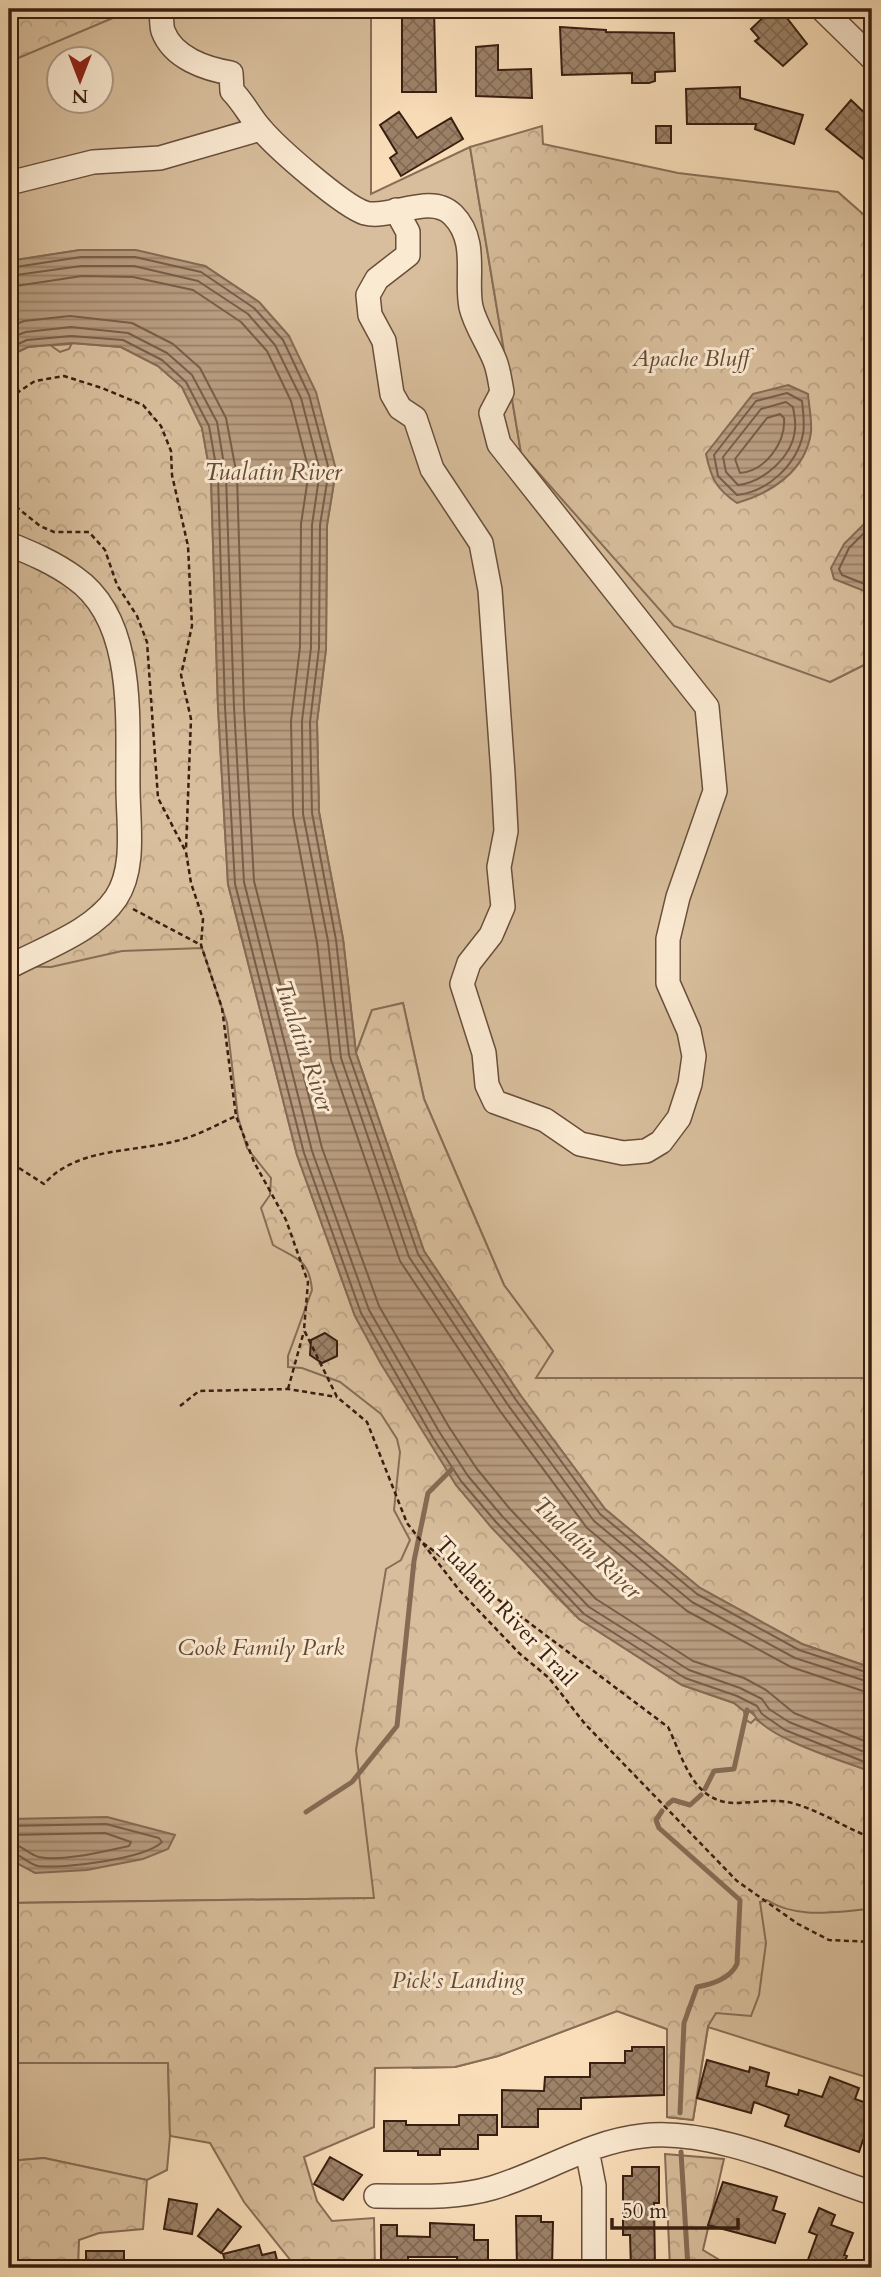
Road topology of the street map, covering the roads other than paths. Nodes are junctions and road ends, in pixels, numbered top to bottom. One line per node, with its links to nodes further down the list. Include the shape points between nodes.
1 (161, 9): 4 (street, via 163,31 176,50 207,69 231,73 232,91)
2 (822, 9): 3 (street)
3 (872, 58)
4 (260, 129): 5 (street, via 160,158 93,162); 6 (street, via 349,206 367,214)
5 (9, 183)
6 (396, 210): 6 (street, via 435,206 452,214 462,229 472,266 471,307 496,363 502,392 491,413 499,444 708,707 715,791 668,939 668,983 689,1031 694,1056 679,1118 662,1142 646,1151 622,1153 580,1144 545,1120 495,1102 487,1085 484,1053 462,985 468,962 491,935 503,907 499,867 506,831 490,590 481,543 432,469 415,418 400,408 392,394 384,341 370,315 368,295 377,279 408,255 408,232)
7 (9, 544): 8 (street, via 77,578 114,631 124,663 129,831 126,876 115,899 100,916)
8 (9, 967)
9 (587, 2150): 10 (street, via 641,2136 702,2137); 11 (street, via 492,2188 437,2197); 12 (street, via 594,2186)
10 (872, 2193)
11 (376, 2196)
12 (594, 2268)

